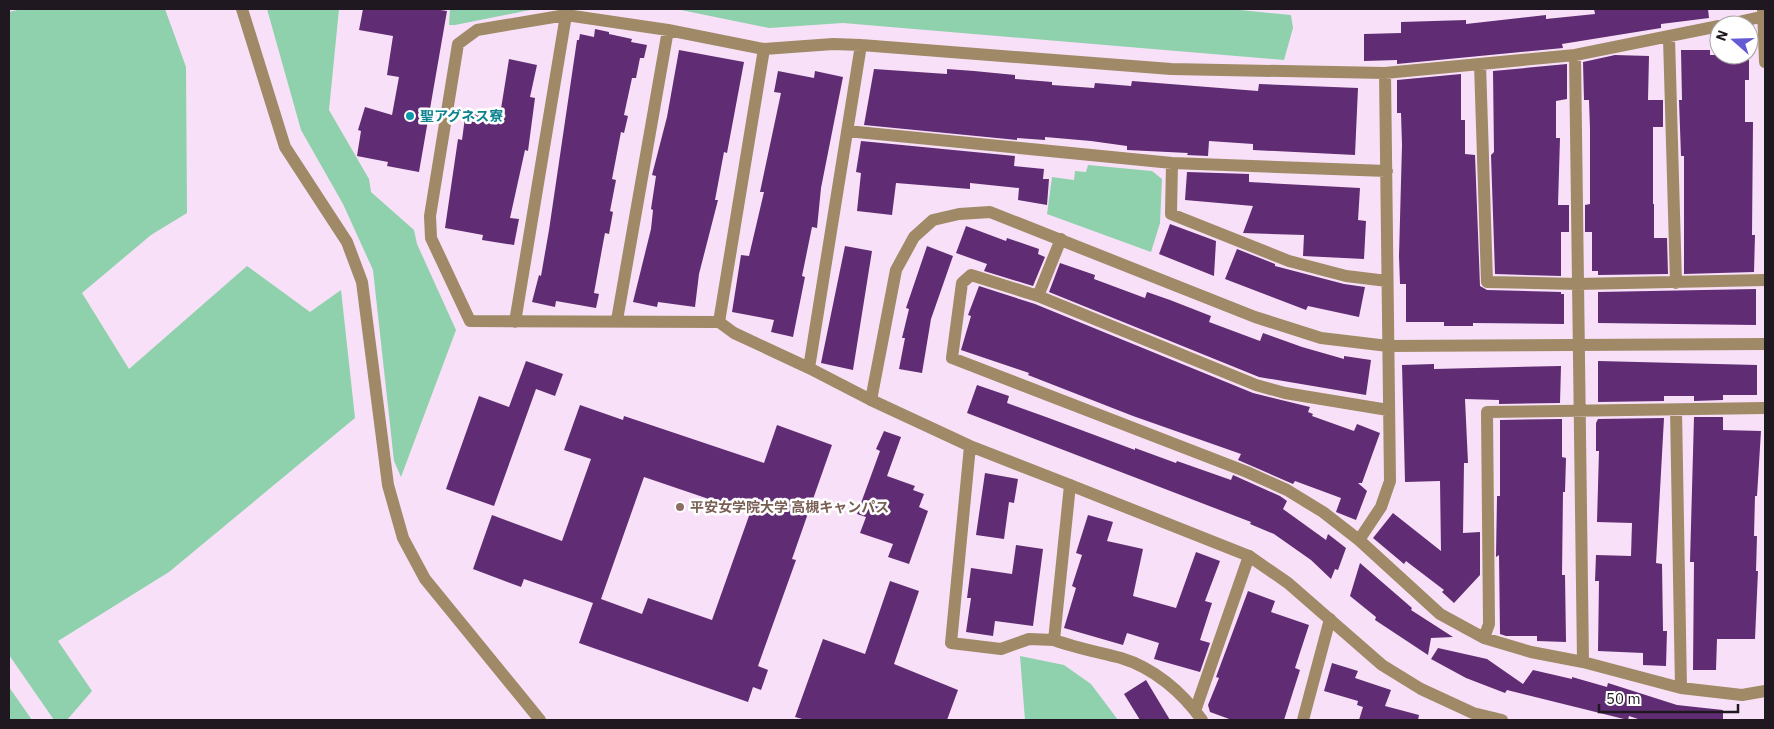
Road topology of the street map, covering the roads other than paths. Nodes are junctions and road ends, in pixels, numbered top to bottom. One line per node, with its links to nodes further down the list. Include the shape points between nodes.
1 (242, 9): 45 (street, via 285,147 347,242 362,282 388,485 403,538 424,579)
2 (1764, 14): 10 (street)
3 (566, 15): 5 (street); 23 (street); 23 (street, via 477,30 458,44 430,216 431,238 470,321)
4 (1709, 28): 6 (street)
5 (668, 30): 8 (street); 22 (street)
6 (1669, 38): 9 (street); 19 (street)
7 (861, 45): 8 (street); 12 (street, via 1171,69); 13 (street)
8 (764, 49): 24 (street)
9 (1575, 54): 11 (street); 20 (street)
10 (1765, 62)
11 (1480, 64): 12 (street); 20 (street, via 1487,282)
12 (1385, 73): 15 (street)
13 (847, 130): 14 (street); 28 (street)
14 (1172, 163): 15 (street); 18 (street, via 1171,214 1289,261 1346,276)
15 (1386, 171): 18 (street)
16 (1060, 239): 21 (street); 26 (street, via 1255,317 1320,338); 29 (street, via 990,212 933,220 914,237 896,270)
17 (1765, 280): 19 (street)
18 (1387, 281): 26 (street)
19 (1676, 283): 20 (street)
20 (1578, 284): 27 (street)
21 (1038, 296): 31 (street, via 1256,385); 36 (street, via 972,275 962,283 952,358 1247,472 1287,490)
22 (617, 320): 23 (street); 24 (street)
23 (515, 322)
24 (719, 322): 28 (street, via 734,333)
25 (1765, 344): 27 (street)
26 (1388, 346): 27 (street); 31 (street)
27 (1580, 347): 32 (street)
28 (809, 368): 29 (street)
29 (871, 400): 34 (street)
30 (1765, 408): 33 (street)
31 (1388, 410): 36 (street, via 1390,481 1381,507)
32 (1582, 410): 33 (street); 39 (street, via 1487,412 1489,624); 41 (street)
33 (1676, 410): 42 (street)
34 (970, 446): 35 (street); 40 (street, via 951,643 1001,649 1029,639)
35 (1070, 484): 37 (street); 40 (street)
36 (1359, 540): 39 (street, via 1440,614)
37 (1249, 556): 38 (street, via 1288,582); 44 (street)
38 (1330, 619): 46 (street); 47 (street, via 1382,665 1421,689 1473,713)
39 (1484, 638): 41 (street, via 1530,652)
40 (1054, 640): 44 (street, via 1122,659 1163,678)
41 (1584, 662): 42 (street)
42 (1681, 688): 43 (street, via 1742,695)
43 (1765, 691)
44 (1199, 715)
45 (540, 720)
46 (1303, 720)
47 (1502, 720)

